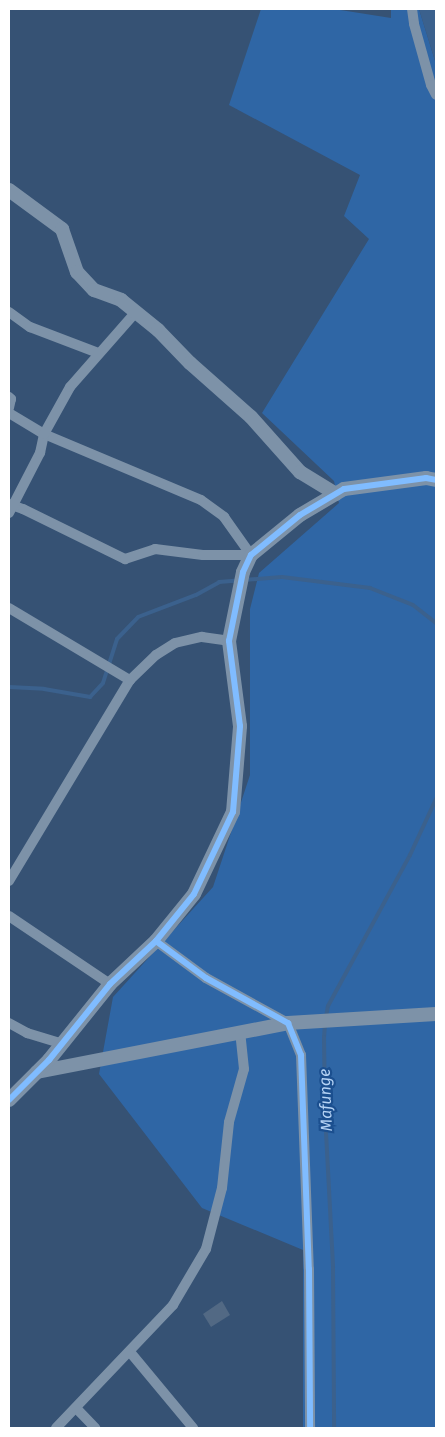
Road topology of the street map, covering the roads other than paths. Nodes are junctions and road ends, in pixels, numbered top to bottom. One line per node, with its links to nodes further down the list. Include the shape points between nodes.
1 (412, 9): 2 (street, via 416,33)
2 (436, 95)
3 (9, 190): 5 (street, via 62,229 77,272 94,290 121,300)
4 (9, 312): 6 (street, via 30,327)
5 (136, 312): 6 (street); 12 (street, via 251,417 300,472)
6 (98, 353): 10 (street, via 70,386)
7 (9, 397): 8 (street)
8 (9, 408)
9 (9, 414): 10 (street)
10 (44, 434): 13 (street, via 40,453); 14 (street, via 201,500 224,517)
11 (436, 480): 12 (street, via 426,478 344,489)
12 (336, 494): 14 (street, via 300,515)
13 (10, 508): 14 (street, via 23,509 125,558 155,549 203,555)
14 (250, 555): 16 (street, via 238,592)
15 (9, 608): 17 (street)
16 (229, 641): 17 (street, via 202,637 174,643); 20 (street, via 240,726 233,812 194,894)
17 (130, 680): 18 (street)
18 (9, 880)
19 (9, 916): 21 (street)
20 (156, 941): 21 (street); 24 (street, via 206,978)
21 (110, 984): 26 (street)
22 (436, 1014): 24 (street)
23 (9, 1023): 26 (street)
24 (288, 1023): 25 (street); 34 (street, via 301,1055 310,1269)
25 (240, 1031): 27 (street); 29 (street, via 244,1069 229,1122 222,1188 206,1249 173,1305)
26 (62, 1044): 27 (street)
27 (35, 1073): 28 (street)
28 (9, 1100)
29 (130, 1352): 30 (street); 33 (street)
30 (76, 1408): 31 (street); 32 (street)
31 (56, 1428)
32 (95, 1428)
33 (193, 1428)
34 (310, 1428)

